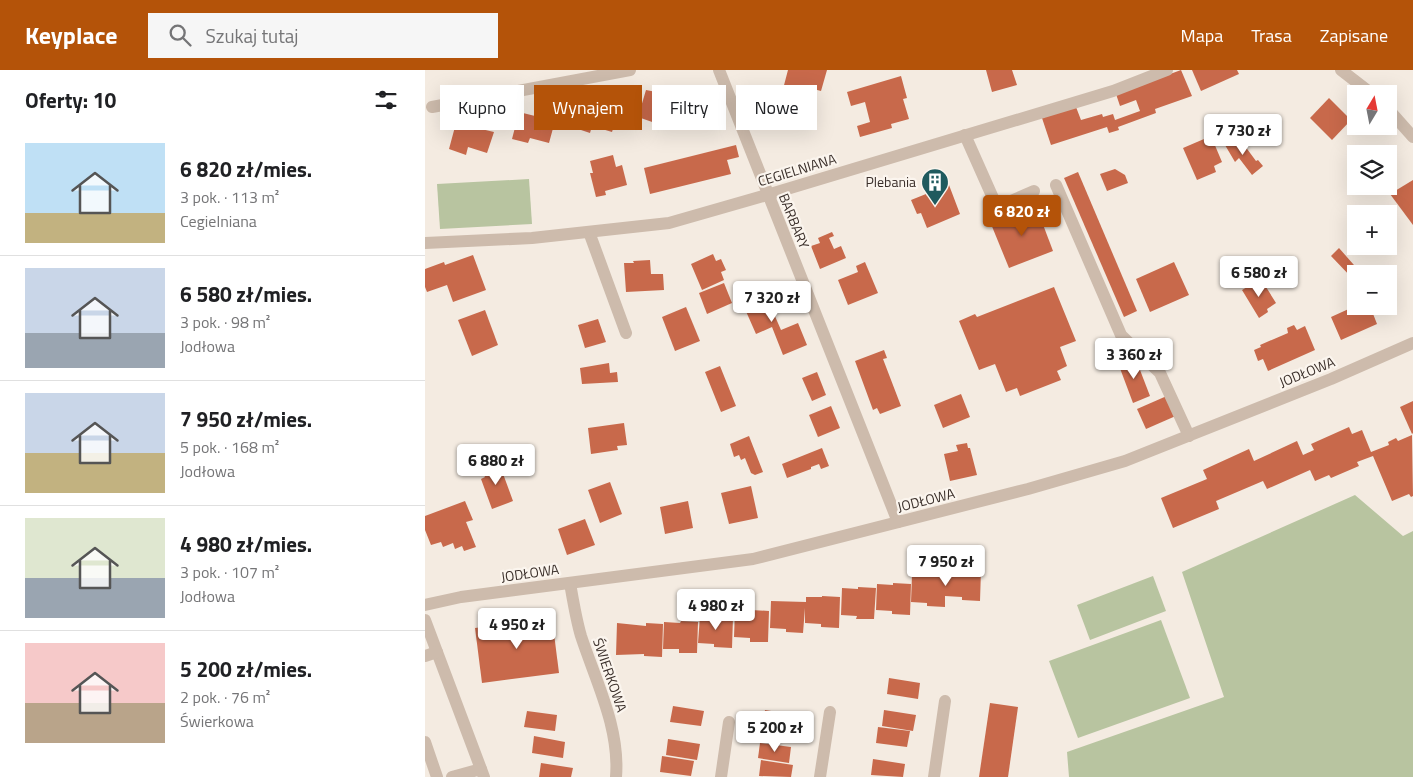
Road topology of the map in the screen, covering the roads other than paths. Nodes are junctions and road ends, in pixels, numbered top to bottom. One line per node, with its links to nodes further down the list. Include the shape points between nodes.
1 (629, 70): 6 (street)
2 (719, 70): 12 (street, BARBARY)
3 (1167, 70): 8 (street, CEGIELNIANA, via 1113,91)
4 (1341, 70): 5 (street)
5 (1360, 85)
6 (432, 107)
7 (1397, 119): 9 (street)
8 (965, 135): 11 (street, via 997,208); 12 (street, CEGIELNIANA)
9 (1413, 137)
10 (1056, 185): 17 (street, via 1121,335 1160,373)
11 (1034, 191)
12 (767, 195): 13 (street, CEGIELNIANA, via 669,223); 18 (street, BARBARY)
13 (589, 232): 14 (street, CEGIELNIANA); 15 (street)
14 (425, 243)
15 (626, 333)
16 (1413, 342): 17 (street, JODŁOWA)
17 (1189, 436): 18 (street, JODŁOWA, via 1125,461)
18 (898, 522): 19 (street, JODŁOWA, via 753,558)
19 (570, 583): 20 (street, JODŁOWA, via 461,597); 30 (street, ŚWIERKOWA, via 580,634 614,738)
20 (425, 605)
21 (425, 620): 22 (street)
22 (431, 654): 27 (street)
23 (945, 701): 33 (street)
24 (830, 712): 32 (street)
25 (729, 722): 31 (street)
26 (425, 742): 28 (street)
27 (482, 773): 29 (street)
28 (437, 777)
29 (452, 777)
30 (616, 777)
31 (721, 777)
32 (820, 777)
33 (934, 777)

